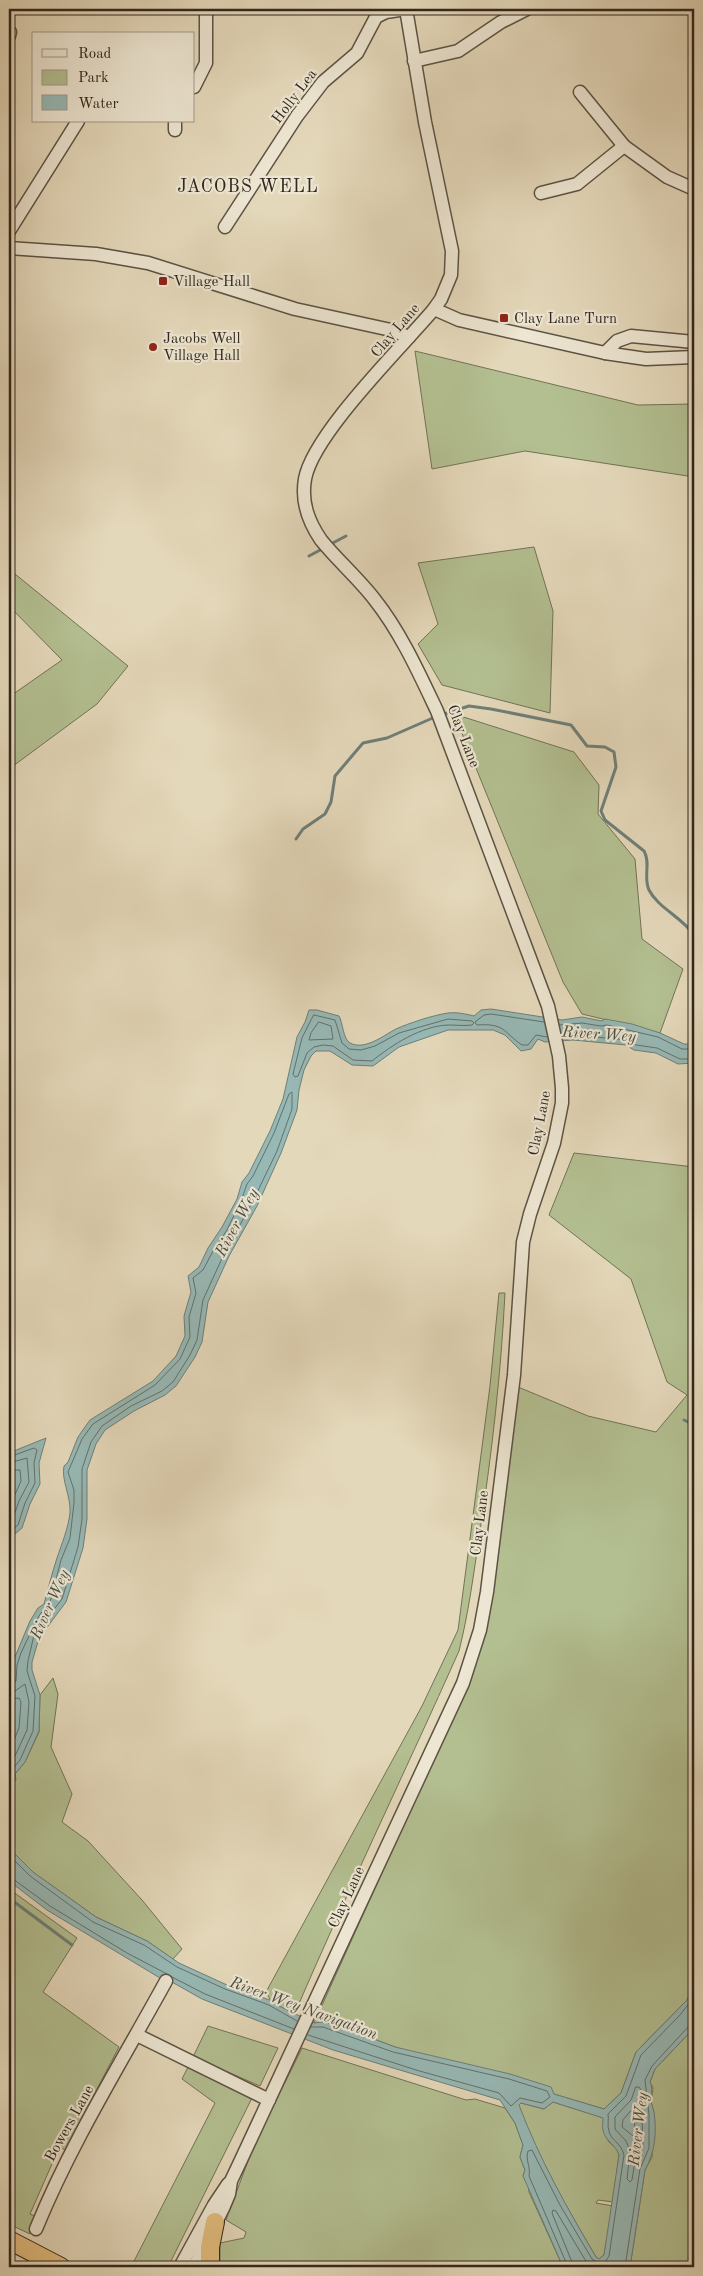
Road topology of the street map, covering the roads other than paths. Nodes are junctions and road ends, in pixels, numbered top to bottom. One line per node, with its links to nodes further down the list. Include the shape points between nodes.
1 (206, 9): 5 (street, via 206,62)
2 (406, 9): 4 (street, Clay Lane); 11 (street, Holly Lea, via 376,16 357,53 322,82 297,116)
3 (527, 9): 4 (street, via 458,50)
4 (414, 61): 14 (street, Clay Lane, via 452,251 449,280)
5 (195, 85)
6 (580, 92): 8 (street)
7 (77, 122): 12 (street)
8 (624, 146): 9 (street, via 667,177); 10 (street, via 577,184)
9 (694, 189)
10 (542, 193)
11 (226, 227)
12 (9, 231)
13 (9, 248): 15 (street, via 104,255 148,263 295,309 392,330)
14 (434, 309): 15 (street, Clay Lane); 17 (street, via 459,320)
15 (409, 337): 21 (street, Clay Lane, via 323,440 308,467 304,498 321,540 387,617 442,723 535,968 550,1016 562,1088 560,1120 523,1242 514,1375 480,1630 463,1682)
16 (694, 342): 17 (street, via 631,336 617,341)
17 (605, 352): 18 (street, via 646,359)
18 (694, 357)
19 (166, 1982): 20 (street, Bowers Lane)
20 (137, 2035): 21 (street); 24 (street, Bowers Lane, via 50,2192)
21 (269, 2100): 22 (street, Clay Lane)
22 (231, 2180): 23 (street, Clay Lane, via 229,2194); 27 (street, Clay Lane)
23 (215, 2222): 28 (street, Clay Lane); 29 (highway)
24 (36, 2229)
25 (9, 2240): 26 (highway)
26 (61, 2267)
27 (180, 2267)
28 (194, 2267)
29 (210, 2267)

